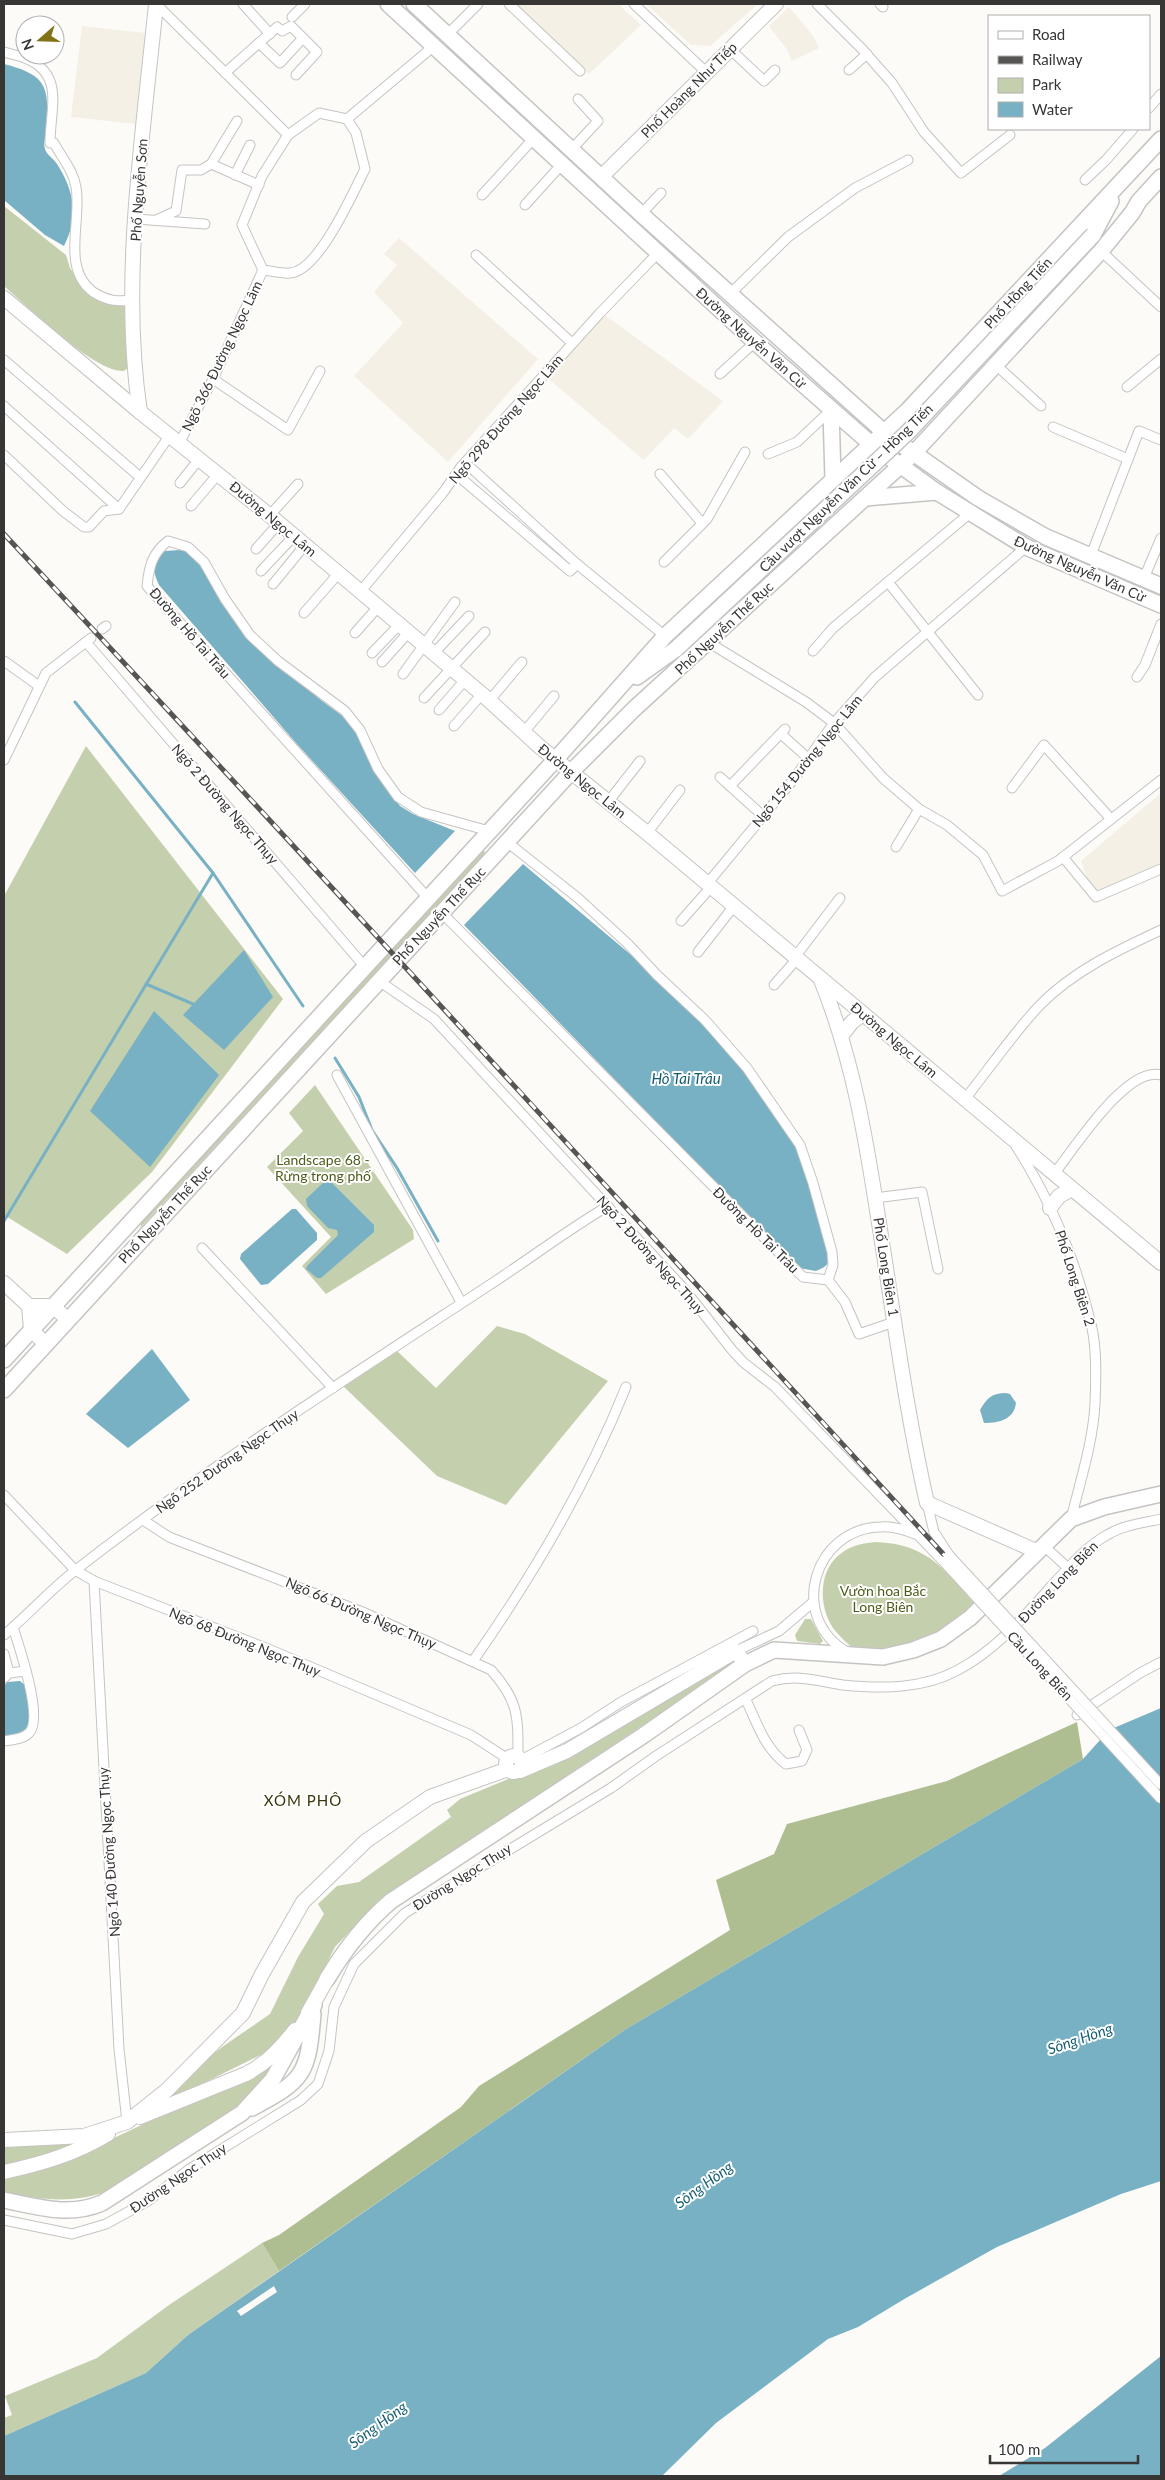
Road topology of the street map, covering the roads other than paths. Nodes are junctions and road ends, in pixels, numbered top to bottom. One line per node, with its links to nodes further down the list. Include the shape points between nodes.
1 (156, 4): 23 (street); 53 (main road, Phố Nguyễn Sơn)
2 (243, 4): 12 (street)
3 (305, 4): 11 (street)
4 (388, 4): 16 (main road, Đường Nguyễn Văn Cừ)
5 (414, 4): 13 (main road, Đường Nguyễn Văn Cừ)
6 (478, 4): 13 (street)
7 (509, 4): 22 (street)
8 (634, 4): 24 (street)
9 (776, 4): 17 (main road, Phố Hoàng Như Tiếp)
10 (817, 4): 19 (street)
11 (292, 17)
12 (270, 34): 14 (street, via 277,27 282,31 291,26); 15 (street)
13 (448, 34): 37 (main road, Đường Nguyễn Văn Cừ)
14 (303, 38): 15 (street, via 280,63); 25 (street, via 317,52)
15 (259, 43): 23 (street)
16 (434, 46): 29 (street); 34 (main road, Đường Nguyễn Văn Cừ)
17 (730, 49): 20 (street, via 764,81); 24 (main road, Phố Hoàng Như Tiếp)
18 (4, 52): 63 (street, via 32,62 44,70 51,82 54,92 50,143 54,143 71,170 76,185 75,254 78,275 86,286 103,298 119,302)
19 (867, 54): 21 (street); 33 (street, via 892,83 924,132 960,173)
20 (775, 70)
21 (849, 70)
22 (580, 71)
23 (225, 73): 32 (street)
24 (707, 73): 42 (main road, Phố Hoàng Như Tiếp)
25 (296, 75)
26 (1161, 94): 28 (street)
27 (578, 98): 37 (street, via 598,121)
28 (1150, 107)
29 (347, 119): 32 (street, Ngõ 366 Đường Ngọc Lâm, via 319,113); 60 (street, Ngõ 366 Đường Ngọc Lâm, via 356,133 365,169 337,225 307,267 291,274)
30 (237, 121): 39 (street)
31 (1132, 130): 44 (street)
32 (288, 135): 46 (street, Ngõ 366 Đường Ngọc Lâm)
33 (1010, 135)
34 (534, 138): 40 (main road, Đường Nguyễn Văn Cừ); 49 (street)
35 (1161, 139): 45 (main road, Phố Hồng Tiến)
36 (250, 145): 41 (street)
37 (572, 149): 42 (main road, Đường Nguyễn Văn Cừ)
38 (908, 160): 61 (street, via 855,188 788,237)
39 (211, 164): 41 (street); 54 (street, via 201,170 182,170 176,211)
40 (562, 164): 51 (street); 58 (main road, Đường Nguyễn Văn Cừ)
41 (235, 175): 46 (street)
42 (602, 176): 52 (main road, Đường Nguyễn Văn Cừ)
43 (1161, 177): 50 (main road)
44 (1085, 180)
45 (1120, 183): 56 (main road); 81 (main road, Phố Hồng Tiến, via 952,365)
46 (259, 185): 60 (street, Ngõ 366 Đường Ngọc Lâm, via 242,225)
47 (1161, 189): 50 (street)
48 (661, 193): 52 (street)
49 (482, 195)
50 (1143, 198): 56 (main road); 57 (main road)
51 (525, 205)
52 (641, 214): 61 (main road, Đường Nguyễn Văn Cừ)
53 (136, 219): 54 (street); 63 (main road, Phố Nguyễn Sơn)
54 (156, 220): 55 (street)
55 (205, 224)
56 (1093, 235): 134 (main road, Cầu vượt Nguyễn Văn Cừ – Hồng Tiến, bridge, via 908,432)
57 (1101, 251): 64 (street); 69 (main road)
58 (658, 253): 65 (main road, Đường Nguyễn Văn Cừ); 66 (street, Ngõ 298 Đường Ngọc Lâm)
59 (476, 255): 66 (street)
60 (263, 270): 73 (street, Ngõ 366 Đường Ngọc Lâm)
61 (730, 294): 81 (main road, Đường Nguyễn Văn Cừ)
62 (4, 298): 75 (main road, Đường Ngọc Lâm)
63 (133, 300): 72 (main road, Phố Nguyễn Sơn)
64 (1161, 307)
65 (755, 342): 71 (street); 78 (main road, Đường Nguyễn Văn Cừ)
66 (572, 343): 92 (street, Ngõ 298 Đường Ngọc Lâm)
67 (1161, 359): 74 (street)
68 (4, 360): 95 (street)
69 (996, 365): 77 (street); 87 (main road)
70 (320, 371): 73 (street, via 288,430)
71 (720, 374)
72 (135, 377): 75 (main road, via 131,390); 79 (main road, Phố Nguyễn Sơn)
73 (213, 379): 82 (street, Ngõ 366 Đường Ngọc Lâm)
74 (1127, 387)
75 (117, 392): 79 (main road, Đường Ngọc Lâm)
76 (4, 406): 102 (street)
77 (1041, 406)
78 (831, 410): 84 (main road, Đường Nguyễn Văn Cừ); 86 (street, via 797,442); 96 (main road)
79 (140, 412): 82 (main road, Đường Ngọc Lâm)
80 (1052, 427): 90 (street)
81 (885, 432): 84 (main road, Phố Hồng Tiến); 87 (main road, Đường Nguyễn Văn Cừ)
82 (175, 439): 89 (main road, Đường Ngọc Lâm); 95 (street, Ngõ 366 Đường Ngọc Lâm)
83 (1161, 440): 90 (street, via 1139,431)
84 (871, 444): 91 (main road, Đường Nguyễn Văn Cừ); 96 (main road, Phố Nguyễn Thế Rục)
85 (745, 452): 105 (street)
86 (768, 454)
87 (913, 454): 91 (main road); 111 (main road, Đường Nguyễn Văn Cừ, via 978,498 1046,537)
88 (4, 456): 102 (street, via 84,527 89,527 104,511)
89 (200, 458): 93 (main road, Đường Ngọc Lâm); 97 (street)
90 (1128, 459): 111 (street)
91 (900, 466): 99 (main road, Đường Nguyễn Văn Cừ); 100 (main road, Phố Nguyễn Thế Rục)
92 (459, 470): 113 (street, via 470,467); 113 (street, via 570,572); 120 (street, Ngõ 298 Đường Ngọc Lâm)
93 (219, 474): 101 (street); 104 (main road, Đường Ngọc Lâm)
94 (660, 474): 105 (street)
95 (140, 477): 102 (street, Ngõ 366 Đường Ngọc Lâm)
96 (833, 480): 131 (main road, Phố Nguyễn Thế Rục)
97 (180, 483)
98 (298, 484): 104 (street)
99 (937, 492): 100 (main road); 103 (main road, Đường Nguyễn Văn Cừ)
100 (865, 498): 132 (main road, Phố Nguyễn Thế Rục)
101 (190, 506)
102 (120, 509)
103 (969, 514): 109 (main road, Đường Nguyễn Văn Cừ); 117 (street)
104 (275, 519): 106 (main road, Đường Ngọc Lâm); 110 (street)
105 (702, 523): 112 (street)
106 (294, 536): 108 (main road, Đường Ngọc Lâm); 114 (street)
107 (1161, 538): 116 (street)
108 (305, 545): 115 (main road, Đường Ngọc Lâm); 118 (street)
109 (1026, 548): 122 (main road, Đường Nguyễn Văn Cừ); 130 (street, Ngõ 154 Đường Ngọc Lâm)
110 (256, 549)
111 (1091, 555): 116 (main road, Đường Nguyễn Văn Cừ)
112 (664, 562)
113 (578, 564): 131 (street)
114 (261, 571)
115 (338, 574): 120 (main road, Đường Ngọc Lâm); 124 (street)
116 (1144, 578): 119 (main road, Đường Nguyễn Văn Cừ)
117 (888, 582): 130 (street); 135 (street, via 833,628)
118 (273, 584)
119 (1161, 586)
120 (360, 592): 123 (main road, Đường Ngọc Lâm)
121 (454, 602): 133 (street)
122 (1161, 605)
123 (378, 607): 127 (main road, Đường Ngọc Lâm); 129 (street)
124 (304, 613)
125 (469, 616): 133 (street)
126 (1161, 624): 142 (street)
127 (404, 629): 133 (main road, Đường Ngọc Lâm); 136 (street); 138 (street)
128 (485, 632): 140 (street)
129 (355, 633)
130 (929, 633): 146 (street); 152 (street, Ngõ 154 Đường Ngọc Lâm, via 875,677)
131 (665, 636): 145 (main road, Phố Nguyễn Thế Rục)
132 (708, 642): 150 (main road, Phố Nguyễn Thế Rục); 152 (street, via 806,702)
133 (429, 649): 140 (main road, Đường Ngọc Lâm); 141 (street)
134 (676, 649): 145 (main road); 150 (main road)
135 (813, 651)
136 (372, 653)
137 (4, 661): 144 (street)
138 (382, 662)
139 (522, 662): 149 (street)
140 (451, 668): 143 (main road, Đường Ngọc Lâm); 148 (street)
141 (403, 674)
142 (1137, 677)
143 (465, 680): 149 (main road, Đường Ngọc Lâm); 151 (street)
144 (39, 686): 156 (street); 184 (street, Ngõ 2 Đường Ngọc Thụy, via 46,673 89,640)
145 (616, 692): 155 (main road, Phố Nguyễn Thế Rục)
146 (978, 695)
147 (554, 696): 154 (street)
148 (424, 698)
149 (486, 698): 153 (street); 154 (main road, Đường Ngọc Lâm)
150 (634, 709): 159 (main road, Phố Nguyễn Thế Rục)
151 (439, 710)
152 (834, 723): 157 (street, Ngõ 154 Đường Ngọc Lâm); 166 (street, via 883,778)
153 (454, 726)
154 (524, 732): 155 (main road, Đường Ngọc Lâm)
155 (556, 759): 159 (main road, Đường Ngọc Lâm); 169 (main road, Phố Nguyễn Thế Rục)
156 (4, 760)
157 (809, 760): 162 (street, via 783,732); 167 (street, Ngõ 154 Đường Ngọc Lâm)
158 (640, 761): 165 (street)
159 (571, 772): 165 (main road, Đường Ngọc Lâm); 171 (main road, Phố Nguyễn Thế Rục)
160 (720, 777): 162 (street)
161 (1161, 780): 168 (street)
162 (730, 786): 167 (street)
163 (1012, 788): 168 (street, via 1044,745)
164 (680, 790): 170 (street)
165 (608, 802): 170 (main road, Đường Ngọc Lâm)
166 (919, 809): 172 (street); 173 (street, via 947,825 983,855 1002,891)
167 (763, 816): 175 (street, Ngõ 154 Đường Ngọc Lâm)
168 (1111, 820): 173 (street)
169 (489, 831): 176 (main road, Phố Nguyễn Thế Rục); 176 (street, Đường Hồ Tai Trâu, via 421,812 398,797 378,769 360,730 345,711 297,676 250,635 204,562 188,547 168,541 159,548 150,564 148,586)
170 (647, 833): 175 (main road, Đường Ngọc Lâm)
171 (507, 842): 179 (main road, Phố Nguyễn Thế Rục); 202 (street, via 578,898 628,944 705,1020 747,1068 800,1145 806,1160 832,1252 833,1265)
172 (896, 847)
173 (1063, 857): 174 (street, via 1096,897)
174 (1161, 869)
175 (709, 885): 178 (main road, Đường Ngọc Lâm); 180 (street, Ngõ 154 Đường Ngọc Lâm)
176 (428, 898): 184 (main road, Phố Nguyễn Thế Rục)
177 (840, 898): 183 (street)
178 (734, 906): 182 (street); 183 (main road, Đường Ngọc Lâm)
179 (442, 913): 186 (main road, Phố Nguyễn Thế Rục); 202 (street, Đường Hồ Tai Trâu, via 802,1277)
180 (681, 921)
181 (1161, 930): 192 (street, via 1115,951 1075,976 1039,1006)
182 (698, 952)
183 (796, 958): 185 (main road, Đường Ngọc Lâm); 187 (street)
184 (365, 967): 206 (main road, Phố Nguyễn Thế Rục)
185 (820, 978): 188 (main road, Đường Ngọc Lâm); 189 (main road, Phố Long Biên 1)
186 (379, 981): 197 (street, Ngõ 2 Đường Ngọc Thụy, via 434,1019); 207 (main road, Phố Nguyễn Thế Rục)
187 (774, 985)
188 (864, 1014): 189 (main road); 192 (main road, Đường Ngọc Lâm)
189 (842, 1035): 196 (main road, Phố Long Biên 1, via 865,1135)
190 (337, 1075): 204 (street)
191 (1161, 1075): 194 (street, via 1144,1075 1117,1094)
192 (965, 1099): 193 (main road, Đường Ngọc Lâm)
193 (1010, 1137): 194 (main road, Đường Ngọc Lâm); 198 (street, Phố Long Biên 2, via 1036,1178)
194 (1054, 1174): 195 (main road, Đường Ngọc Lâm)
195 (1072, 1189): 198 (main road, via 1059,1196); 200 (main road, Đường Ngọc Lâm)
196 (875, 1198): 201 (street, via 922,1192); 208 (main road, Phố Long Biên 1)
197 (608, 1206): 204 (street, Ngõ 252 Đường Ngọc Thụy); 221 (street, Ngõ 2 Đường Ngọc Thụy, via 685,1290 743,1362 774,1387)
198 (1050, 1208): 218 (street, Phố Long Biên 2, via 1074,1267 1092,1329 1095,1359 1095,1405)
199 (202, 1248): 213 (street)
200 (1161, 1263)
201 (938, 1269)
202 (828, 1280): 208 (street, via 845,1302 859,1334)
203 (4, 1283): 205 (main road)
204 (461, 1302): 213 (street, Ngõ 252 Đường Ngọc Thụy)
205 (29, 1306): 206 (main road); 209 (main road)
206 (53, 1306): 207 (main road); 209 (main road, Phố Nguyễn Thế Rục)
207 (68, 1320): 210 (main road, Phố Nguyễn Thế Rục)
208 (894, 1322): 217 (main road, Phố Long Biên 1, via 912,1438)
209 (31, 1330): 210 (main road); 211 (main road, Phố Nguyễn Thế Rục)
210 (46, 1344): 214 (main road, Phố Nguyễn Thế Rục)
211 (4, 1360)
212 (626, 1387): 237 (street, via 597,1455 560,1524 524,1588)
213 (333, 1388): 220 (street, Ngõ 252 Đường Ngọc Thụy)
214 (4, 1390)
215 (1161, 1494): 218 (main road, via 1104,1507)
216 (4, 1495): 225 (street, Ngõ 68 Đường Ngọc Thụy)
217 (927, 1503): 222 (main road); 223 (street, Phố Long Biên 1, via 934,1532)
218 (1071, 1519): 222 (main road)
219 (1161, 1519): 224 (street, Đường Long Biên, via 1108,1534)
220 (143, 1520): 225 (street, Ngõ 252 Đường Ngọc Thụy); 237 (street, Ngõ 66 Đường Ngọc Thụy, via 169,1537 322,1596)
221 (918, 1535): 223 (street, Cầu Long Biên); 227 (street, via 882,1526 844,1538 817,1570)
222 (1039, 1548): 224 (street); 236 (main road, via 970,1618 941,1639 883,1657)
223 (946, 1558): 247 (street, Cầu Long Biên, bridge); 248 (street, Cầu Long Biên, bridge)
224 (1068, 1568): 229 (street, Đường Long Biên)
225 (75, 1570): 226 (street, Ngõ 68 Đường Ngọc Thụy); 228 (street, Ngõ 252 Đường Ngọc Thụy)
226 (94, 1582): 246 (street, Ngõ 68 Đường Ngọc Thụy, via 266,1648 471,1735); 254 (street, Ngõ 140 Đường Ngọc Thụy, via 119,2049)
227 (812, 1603): 231 (street); 236 (street, via 815,1616 833,1644)
228 (13, 1627): 232 (street, Ngõ 252 Đường Ngọc Thụy); 240 (street)
229 (1013, 1628): 242 (street, Đường Ngọc Thụy, via 958,1670 936,1679 883,1688 789,1676 772,1681)
230 (753, 1631): 246 (street)
231 (779, 1632): 233 (street); 234 (street)
232 (4, 1635)
233 (774, 1650): 236 (main road); 239 (main road, Đường Ngọc Thụy)
234 (736, 1651): 239 (main road); 246 (main road, via 567,1751)
235 (4, 1654): 241 (street)
236 (856, 1656)
237 (473, 1661): 246 (street, Ngõ 66 Đường Ngọc Thụy, via 491,1670 512,1699 519,1720)
238 (1161, 1662): 243 (street)
239 (746, 1664): 249 (main road, Đường Ngọc Thụy, via 391,1901 352,1940)
240 (26, 1671): 241 (street); 245 (street, via 34,1721 30,1732 22,1738)
241 (7, 1676)
242 (746, 1700): 244 (street, via 764,1738 786,1764 802,1761 807,1750); 252 (street, Đường Ngọc Thụy, via 656,1756 612,1788 404,1913 354,1964 334,2007 329,2051)
243 (1077, 1715)
244 (799, 1730)
245 (4, 1741)
246 (515, 1763): 254 (main road, via 430,1797 366,1841 303,1902 243,2012 167,2090)
247 (1161, 1785)
248 (1161, 1799)
249 (327, 1979): 250 (main road, Đường Ngọc Thụy)
250 (314, 2005): 251 (main road, Đường Ngọc Thụy); 253 (main road, Đường Ngọc Thụy, via 273,2079); 254 (main road, via 275,2054 262,2065)
251 (303, 2072): 252 (street); 253 (main road, Đường Ngọc Thụy, via 281,2093)
252 (318, 2084): 258 (street, Đường Ngọc Thụy, via 301,2100 188,2170 148,2201 106,2224 72,2234)
253 (242, 2113): 257 (main road, Đường Ngọc Thụy, via 90,2208 63,2211)
254 (127, 2122): 255 (main road, via 84,2136); 256 (main road, via 74,2152)
255 (4, 2140)
256 (4, 2172)
257 (4, 2200)
258 (4, 2220)

